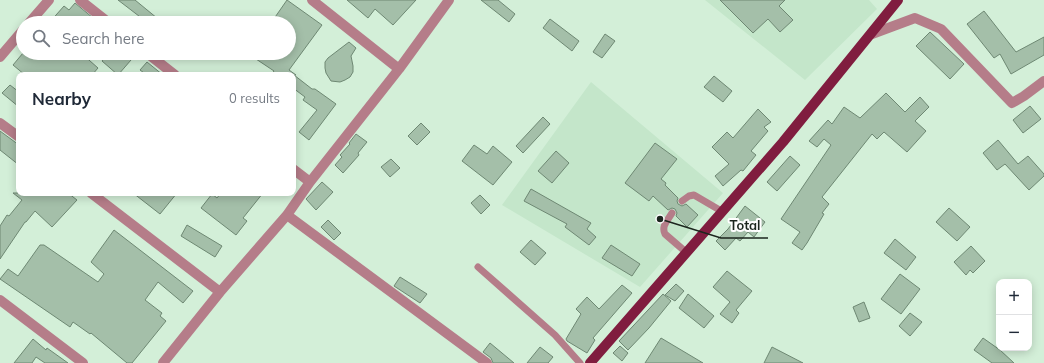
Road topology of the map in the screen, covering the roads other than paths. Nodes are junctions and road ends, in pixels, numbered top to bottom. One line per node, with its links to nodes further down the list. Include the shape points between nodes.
1 (49, 0): 6 (street)
2 (80, 0): 7 (street)
3 (312, 0): 12 (street)
4 (449, 0): 12 (street)
5 (895, 1): 8 (main road)
6 (35, 16)
7 (100, 16)
8 (872, 34): 14 (street, via 915,18 941,29 1012,103); 21 (main road)
9 (16, 38): 10 (street)
10 (0, 57)
11 (156, 60): 13 (street)
12 (399, 69): 18 (street)
13 (171, 72)
14 (1044, 81)
15 (0, 123): 16 (street)
16 (16, 135)
17 (296, 171): 18 (street)
18 (310, 182): 23 (street)
19 (95, 196): 26 (street)
20 (682, 201): 21 (lane, via 694,195)
21 (723, 212): 24 (main road)
22 (672, 213): 24 (lane, via 663,230)
23 (287, 215): 26 (street); 30 (street)
24 (687, 253): 32 (main road)
25 (478, 266): 31 (lane, via 555,335)
26 (220, 292): 29 (street)
27 (0, 300): 28 (street)
28 (83, 363)
29 (163, 363)
30 (486, 363)
31 (580, 363)
32 (590, 363)

